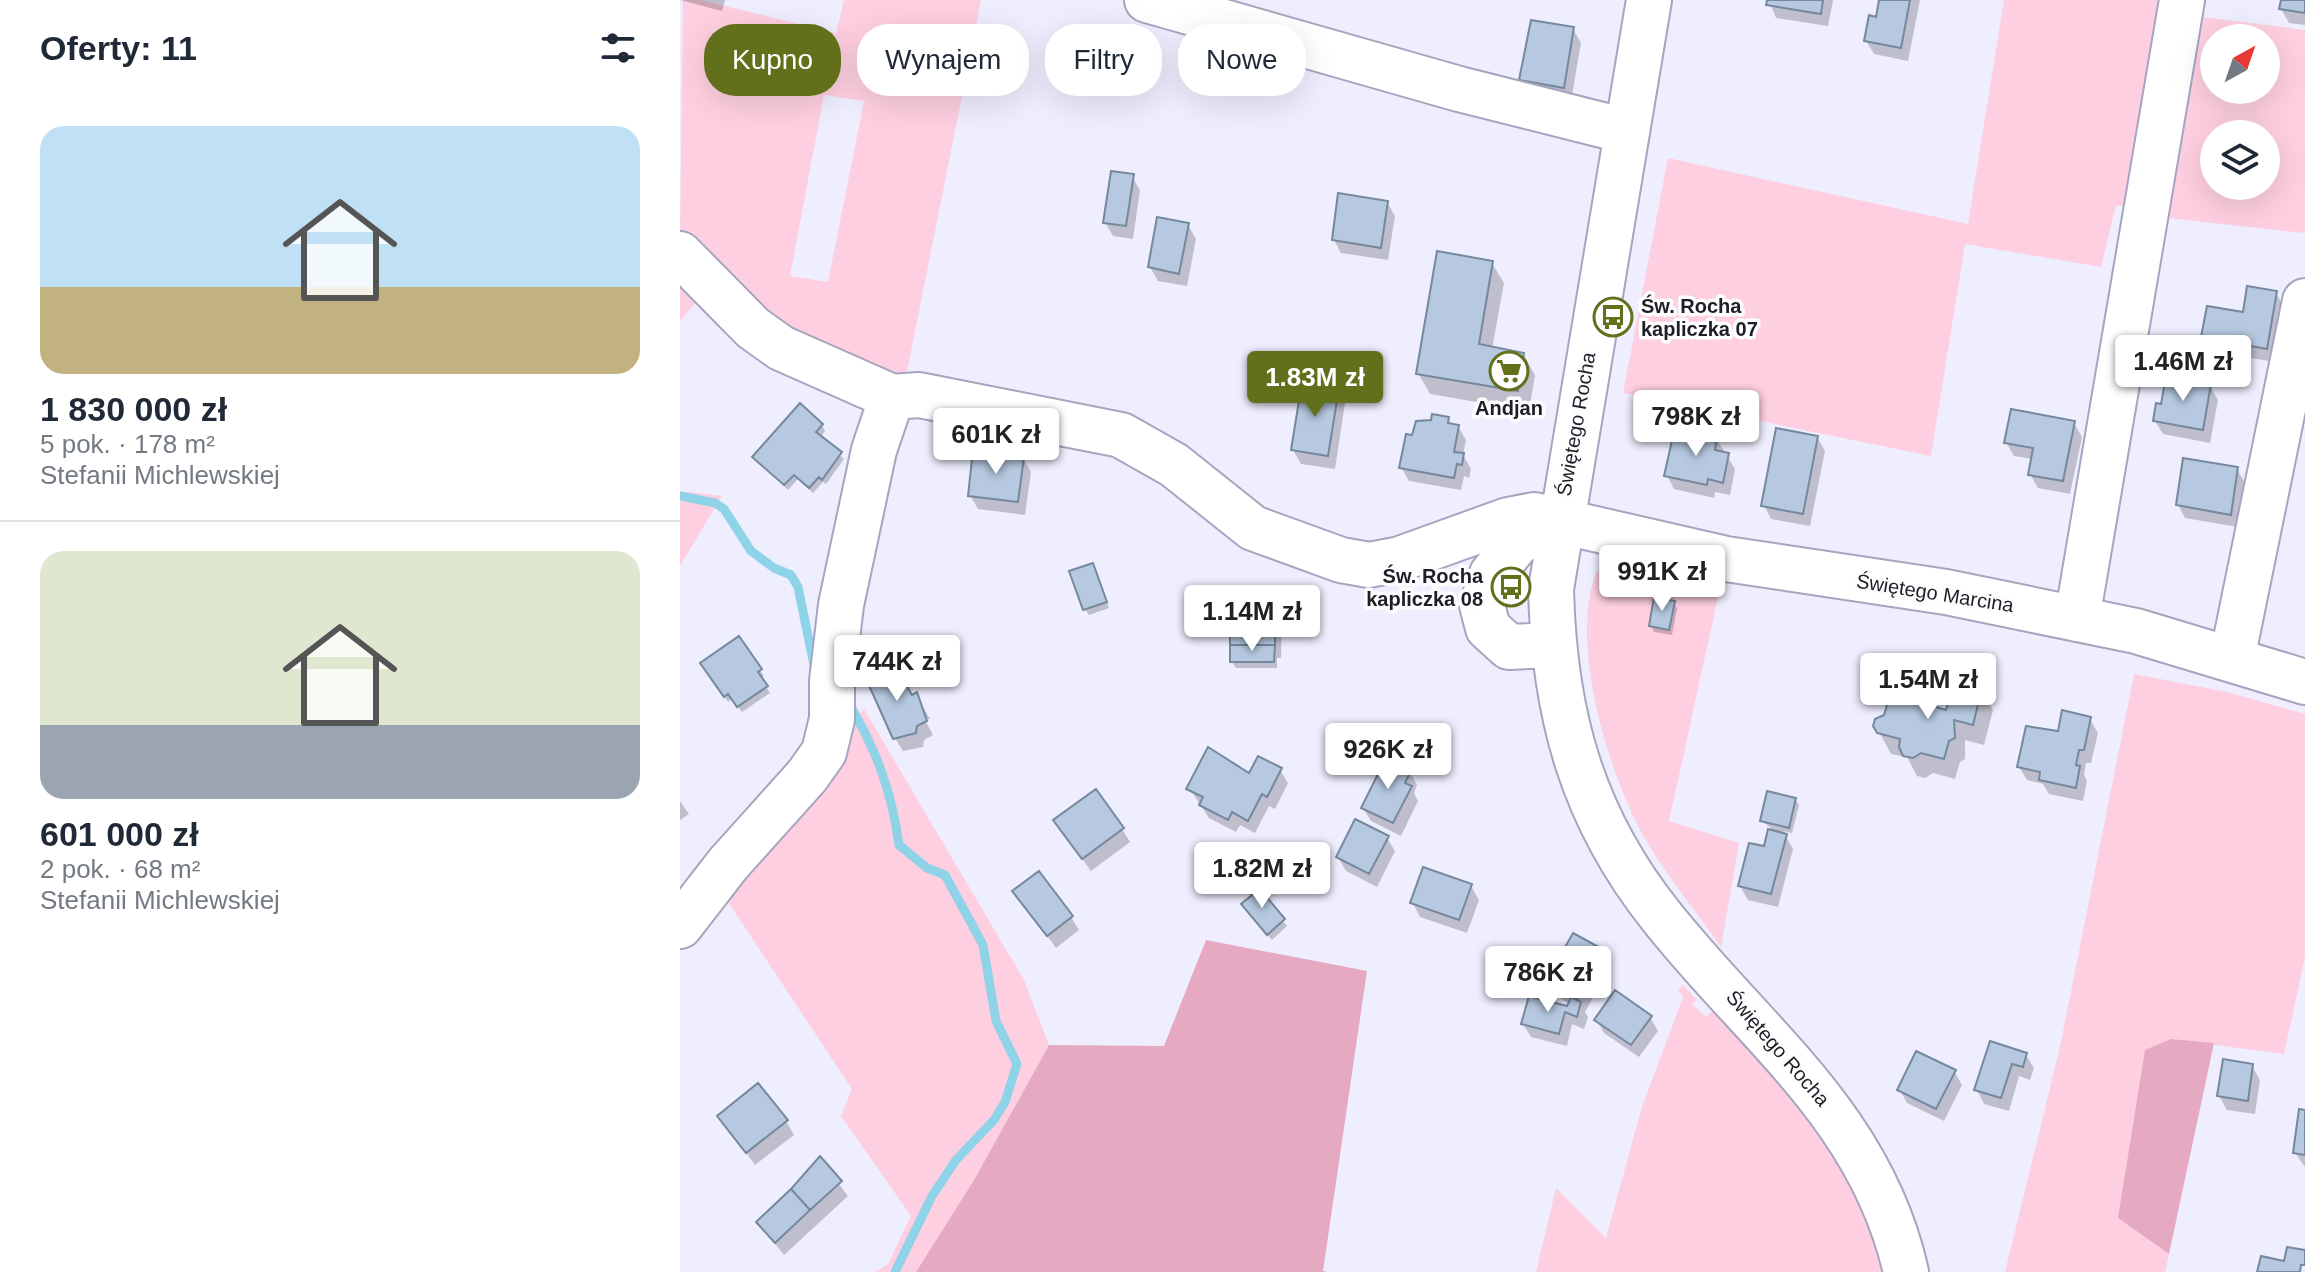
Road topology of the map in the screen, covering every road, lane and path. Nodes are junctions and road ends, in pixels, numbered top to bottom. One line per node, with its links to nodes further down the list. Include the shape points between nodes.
1 (1147, 0): 4 (street)
2 (1649, 0): 4 (street, Świętego Rocha)
3 (2182, 0): 9 (street)
4 (1626, 131): 8 (street, Świętego Rocha)
5 (680, 254): 7 (street, via 753,328 781,348)
6 (2305, 301): 11 (street)
7 (892, 397): 8 (street, Świętego Marcina, via 919,395 1121,435 1174,465 1253,528 1341,560 1369,565 1400,559 1534,515); 13 (street, via 874,450 841,605 832,719 824,752)
8 (1560, 521): 9 (street, Świętego Marcina, via 1726,559 1946,592); 10 (street, Świętego Rocha, via 1551,589); 10 (street, via 1518,542 1492,574 1482,605 1488,628 1509,647)
9 (2077, 619): 11 (street, Świętego Marcina)
10 (1552, 645): 14 (street, Świętego Rocha, via 1572,752 1630,874 1841,1124 1888,1214)
11 (2232, 659): 12 (street, Świętego Marcina)
12 (2305, 682)
13 (682, 924)
14 (1906, 1272)

